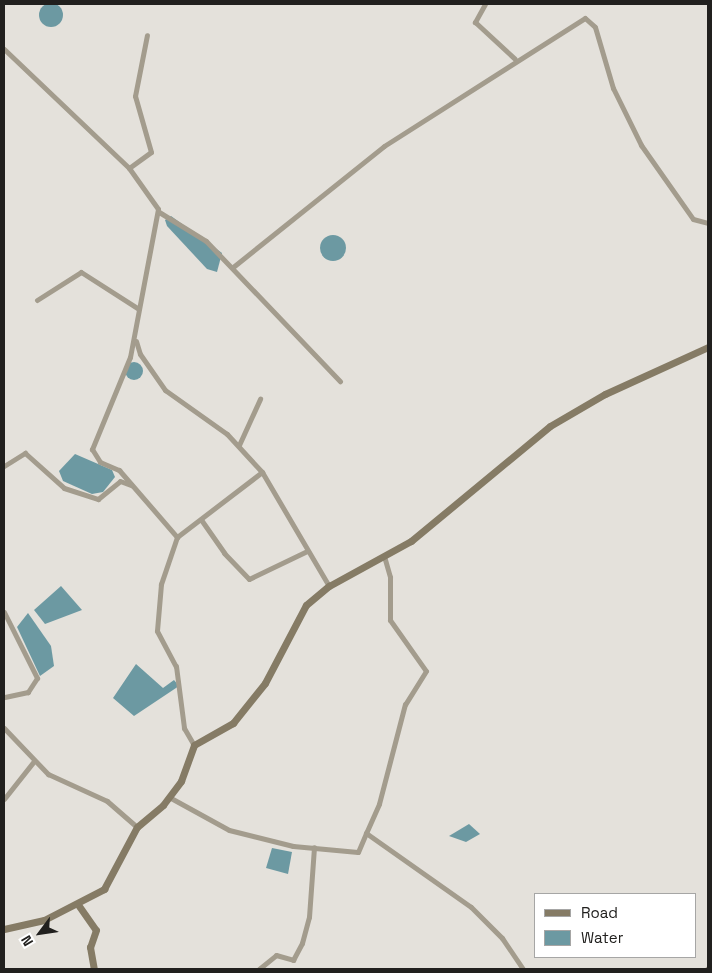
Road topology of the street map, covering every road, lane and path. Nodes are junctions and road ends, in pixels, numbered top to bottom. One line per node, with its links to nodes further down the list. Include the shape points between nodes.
1 (485, 4): 4 (street, via 475,22 496,36)
2 (147, 35): 5 (street, via 135,96 151,152)
3 (4, 49): 5 (street)
4 (515, 59): 7 (street, via 589,18 613,88 641,144 693,219); 8 (street, via 333,183)
5 (129, 168): 6 (street)
6 (158, 212): 8 (street, via 206,241); 10 (street)
7 (708, 223)
8 (233, 267): 13 (street)
9 (37, 300): 10 (street, via 81,272)
10 (137, 308): 11 (street)
11 (136, 338): 15 (street, via 140,354 165,390 187,401); 18 (street, via 92,449 100,462 119,470)
12 (708, 347): 22 (street, via 605,394 550,426 411,541)
13 (340, 381)
14 (260, 399): 15 (street)
15 (239, 444): 17 (street)
16 (4, 466): 18 (street, via 25,453 64,488 98,499 120,481)
17 (262, 472): 19 (street); 21 (street, via 280,496)
18 (132, 485): 20 (street)
19 (202, 521): 20 (street); 21 (street, via 224,554 249,579)
20 (177, 536): 27 (street, via 161,584 157,631 176,666 184,728)
21 (307, 551): 23 (street)
22 (384, 556): 23 (street); 32 (street, via 390,577 390,620 426,670 405,704 379,804)
23 (329, 586): 27 (street, via 306,605 265,683 233,723)
24 (4, 612): 25 (street, via 20,636 37,678 28,692)
25 (4, 697)
26 (4, 728): 28 (street)
27 (194, 745): 29 (street, via 181,781)
28 (34, 761): 30 (street); 31 (street, via 73,789 107,801)
29 (169, 797): 31 (street); 33 (street, via 229,830 275,842)
30 (4, 799)
31 (137, 827): 34 (street, via 104,889)
32 (366, 833): 33 (street, via 358,852); 38 (street, via 472,906 502,938)
33 (314, 847): 37 (street, via 309,917 302,943 293,960 276,955)
34 (79, 906): 35 (street); 36 (street, via 96,930 90,947)
35 (4, 929)
36 (94, 969)
37 (259, 969)
38 (523, 969)

